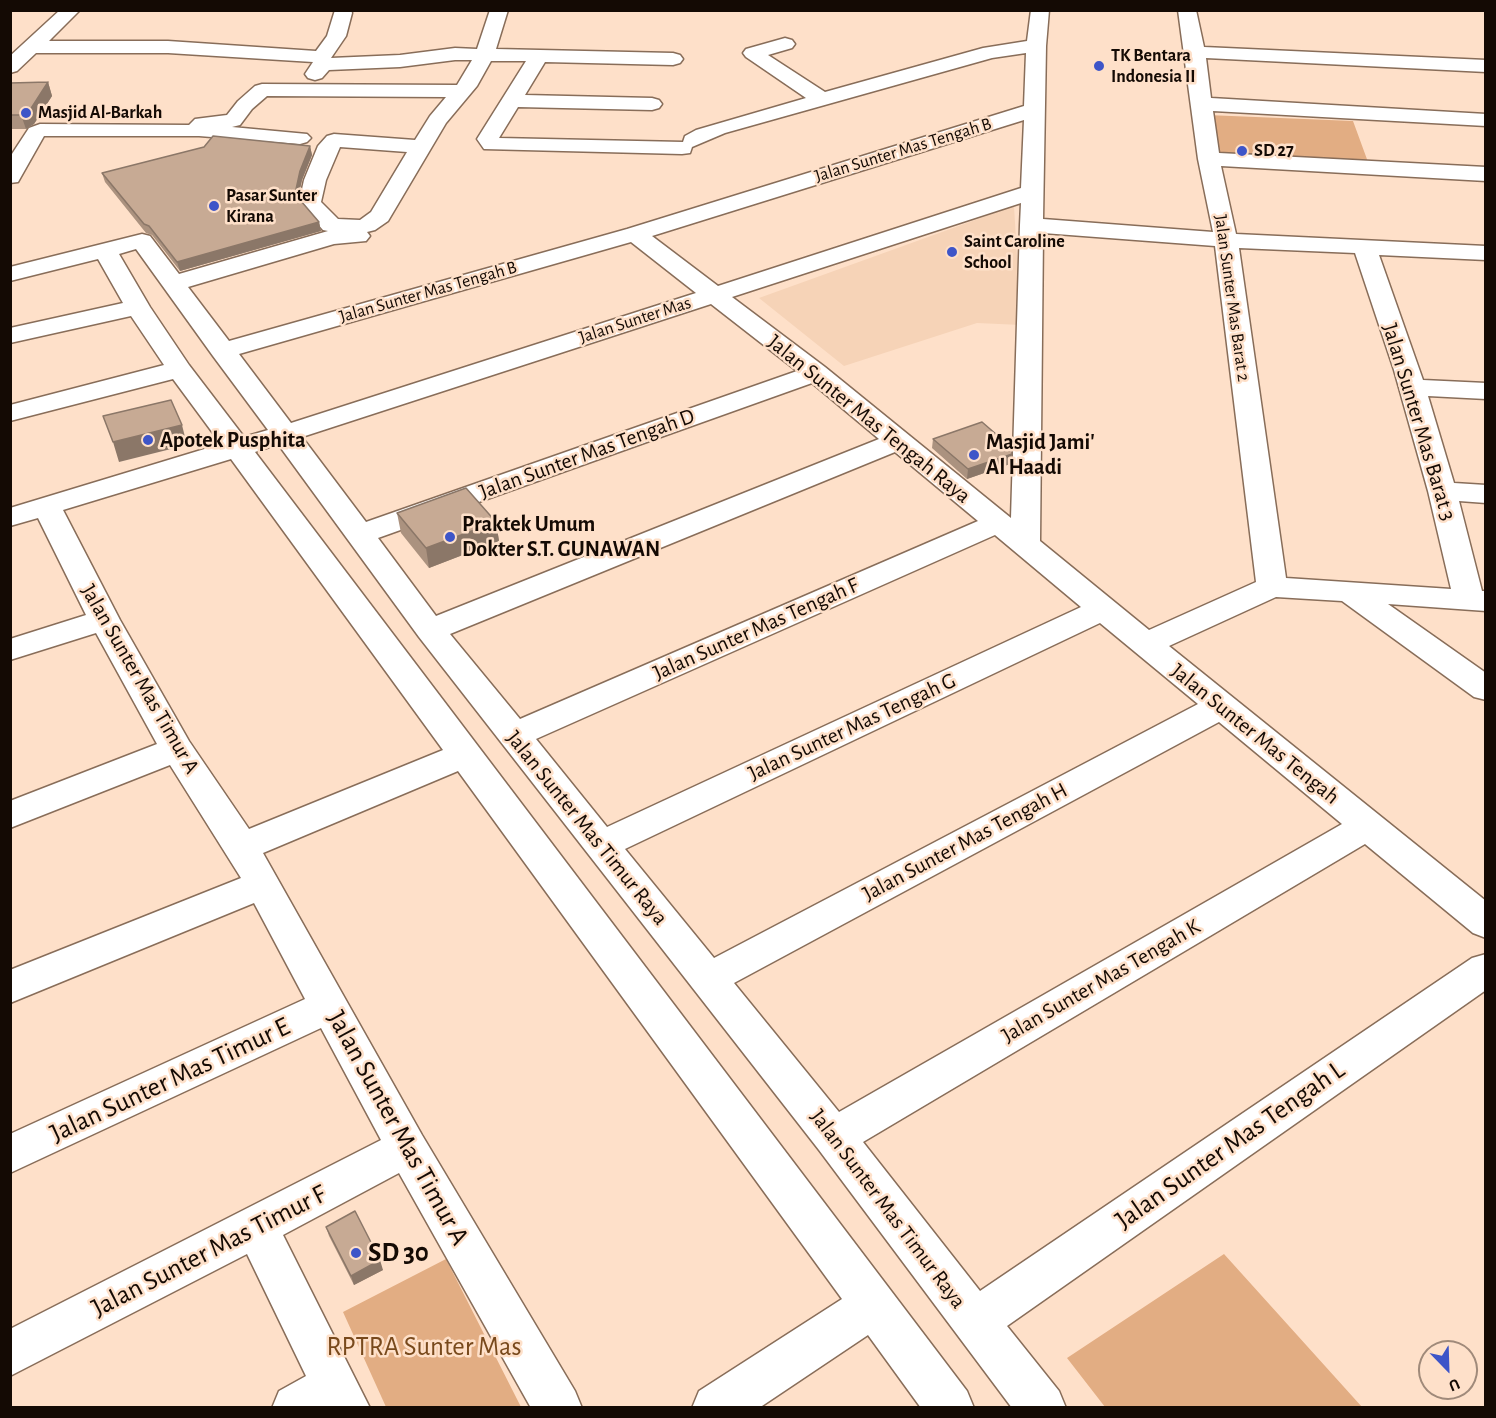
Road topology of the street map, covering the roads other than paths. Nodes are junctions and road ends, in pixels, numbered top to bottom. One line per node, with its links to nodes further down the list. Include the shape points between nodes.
1 (71, 10): 8 (street)
2 (499, 10): 10 (street)
3 (1040, 10): 7 (street)
4 (1187, 10): 9 (street, Jalan Sunter Mas Barat 2)
5 (343, 13): 13 (street)
6 (785, 44): 18 (street, via 753,51)
7 (1036, 46): 18 (street, via 990,52); 22 (street)
8 (33, 47): 13 (street, via 168,47); 14 (street)
9 (1195, 52): 15 (street); 21 (street, Jalan Sunter Mas Barat 2)
10 (484, 56): 11 (street); 13 (street, via 448,54 393,62); 17 (street)
11 (538, 57): 12 (street); 19 (street)
12 (673, 58)
13 (322, 61): 16 (street)
14 (11, 66)
15 (1485, 66)
16 (306, 89): 17 (street); 25 (street, via 260,91 233,121 202,123)
17 (462, 91): 27 (street, via 437,120)
18 (821, 99): 19 (street, via 703,134 688,144 492,144 488,139)
19 (512, 101): 20 (street)
20 (652, 104)
21 (1203, 104): 23 (street); 28 (street, Jalan Sunter Mas Barat 2)
22 (1034, 110): 32 (street); 35 (street, Jalan Sunter Mas Tengah B)
23 (1367, 114): 24 (street); 29 (street)
24 (1485, 120)
25 (195, 131): 26 (street); 31 (street, via 40,130)
26 (300, 138)
27 (421, 147): 34 (street, via 380,216); 34 (street, via 331,141 310,203 331,225)
28 (1209, 159): 29 (street); 36 (street, Jalan Sunter Mas Barat 2)
29 (1389, 168): 30 (street)
30 (1485, 174)
31 (10, 177)
32 (1032, 192): 33 (street); 42 (street, Jalan Sunter Mas)
33 (1031, 225): 36 (street); 60 (street)
34 (357, 232): 41 (street)
35 (635, 234): 42 (street); 45 (street, Jalan Sunter Mas Tengah B)
36 (1226, 240): 37 (street); 61 (street, Jalan Sunter Mas Barat 2)
37 (1364, 246): 39 (street); 48 (street, Jalan Sunter Mas Barat 3)
38 (105, 250): 40 (street); 41 (street, Jalan Sunter Mas Timur Raya, via 142,241); 43 (street)
39 (1485, 252)
40 (10, 274)
41 (175, 283): 45 (street, Jalan Sunter Mas Timur Raya)
42 (712, 295): 47 (street, Jalan Sunter Mas Tengah Raya); 51 (street, Jalan Sunter Mas)
43 (138, 306): 44 (street); 46 (street)
44 (10, 336)
45 (222, 351): 51 (street, Jalan Sunter Mas Timur Raya)
46 (179, 369): 50 (street); 53 (street)
47 (816, 373): 52 (street, Jalan Sunter Mas Tengah Raya); 59 (street, Jalan Sunter Mas Tengah D)
48 (1411, 387): 49 (street); 54 (street, Jalan Sunter Mas Barat 3)
49 (1485, 391)
50 (10, 413)
51 (284, 434): 53 (street, Jalan Sunter Mas); 59 (street, Jalan Sunter Mas Timur Raya)
52 (898, 441): 58 (street, Jalan Sunter Mas Tengah Raya); 66 (street)
53 (239, 448): 56 (street, Jalan Sunter Mas); 73 (street)
54 (1442, 491): 55 (street); 63 (street, Jalan Sunter Mas Barat 3)
55 (1485, 494)
56 (46, 507): 57 (street, Jalan Sunter Mas); 65 (street, Jalan Sunter Mas Timur A)
57 (10, 517)
58 (998, 523): 60 (street, Jalan Sunter Mas Tengah Raya); 71 (street, Jalan Sunter Mas Tengah F)
59 (358, 535): 66 (street, Jalan Sunter Mas Timur Raya)
60 (1026, 545): 64 (street, Jalan Sunter Mas Tengah)
61 (1272, 587): 62 (street); 67 (street)
62 (1348, 591): 63 (street); 69 (street)
63 (1477, 600)
64 (1104, 609): 67 (street, Jalan Sunter Mas Tengah); 76 (street, Jalan Sunter Mas Tengah G)
65 (104, 620): 68 (street); 72 (street, Jalan Sunter Mas Timur A)
66 (430, 630): 71 (street, Jalan Sunter Mas Timur Raya)
67 (1146, 644): 70 (street, Jalan Sunter Mas Tengah)
68 (10, 650)
69 (1485, 690)
70 (1221, 706): 75 (street, Jalan Sunter Mas Tengah); 81 (street, Jalan Sunter Mas Tengah H)
71 (513, 735): 76 (street, Jalan Sunter Mas Timur Raya)
72 (177, 749): 74 (street); 77 (street, Jalan Sunter Mas Timur A)
73 (464, 755): 77 (street); 88 (street)
74 (10, 815)
75 (1367, 826): 79 (street, Jalan Sunter Mas Tengah); 84 (street, Jalan Sunter Mas Tengah K)
76 (601, 845): 81 (street, Jalan Sunter Mas Timur Raya)
77 (242, 847): 78 (street, Jalan Sunter Mas Timur A)
78 (262, 885): 82 (street); 83 (street, Jalan Sunter Mas Timur A)
79 (1485, 923)
80 (1485, 969): 89 (street, Jalan Sunter Mas Tengah L)
81 (708, 979): 84 (street, Jalan Sunter Mas Timur Raya)
82 (10, 987)
83 (329, 1006): 85 (street, Jalan Sunter Mas Timur A); 86 (street, Jalan Sunter Mas Timur E)
84 (834, 1137): 89 (street, Jalan Sunter Mas Timur Raya)
85 (407, 1148): 87 (street, Jalan Sunter Mas Timur F); 93 (street, Jalan Sunter Mas Timur A)
86 (10, 1154)
87 (256, 1226): 90 (street, Jalan Sunter Mas Timur F); 91 (street)
88 (873, 1305): 94 (street); 95 (street)
89 (974, 1322): 96 (street, Jalan Sunter Mas Timur Raya)
90 (10, 1354)
91 (340, 1396): 92 (street)
92 (296, 1407)
93 (558, 1407)
94 (717, 1407)
95 (950, 1407)
96 (1042, 1407)

